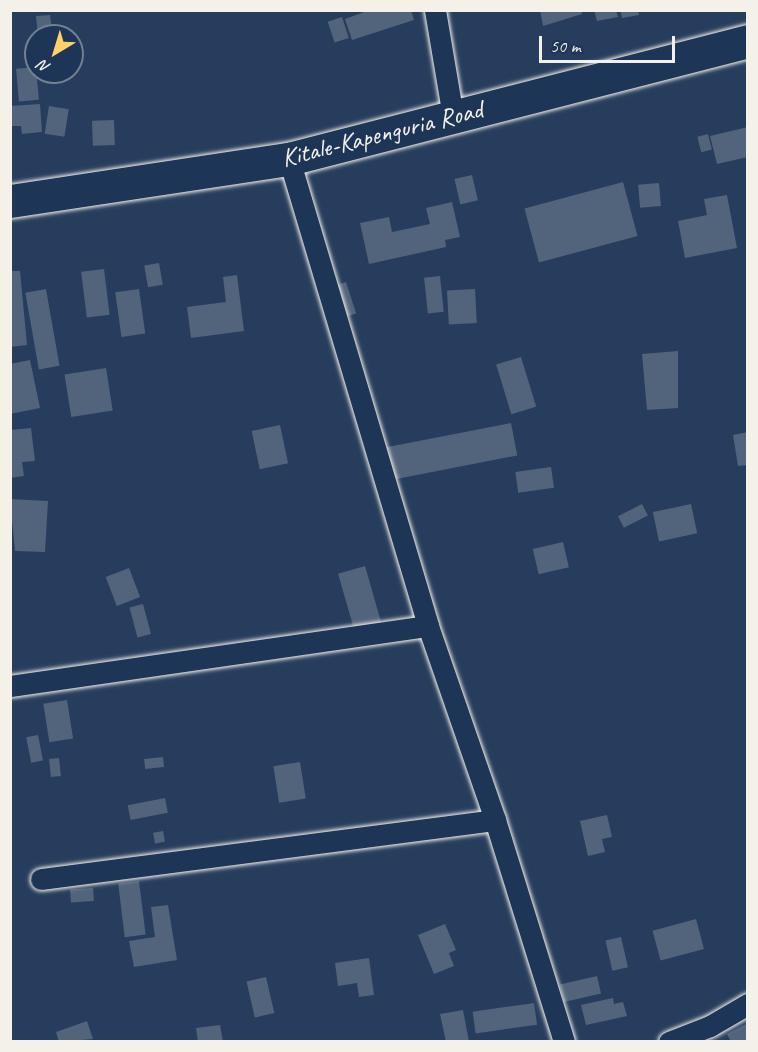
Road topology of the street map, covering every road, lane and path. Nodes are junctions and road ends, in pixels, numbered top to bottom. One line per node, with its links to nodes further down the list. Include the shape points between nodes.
1 (435, 10): 3 (street)
2 (747, 42): 3 (highway, Kitale-Kapenguria Road)
3 (453, 116): 4 (highway, Kitale-Kapenguria Road)
4 (289, 159): 5 (highway, Kitale-Kapenguria Road); 6 (street)
5 (10, 201)
6 (428, 626): 7 (street); 8 (street)
7 (10, 686)
8 (495, 820): 9 (street); 11 (street)
9 (40, 879)
10 (747, 1004): 12 (street, via 710,1026)
11 (564, 1041)
12 (669, 1041)

